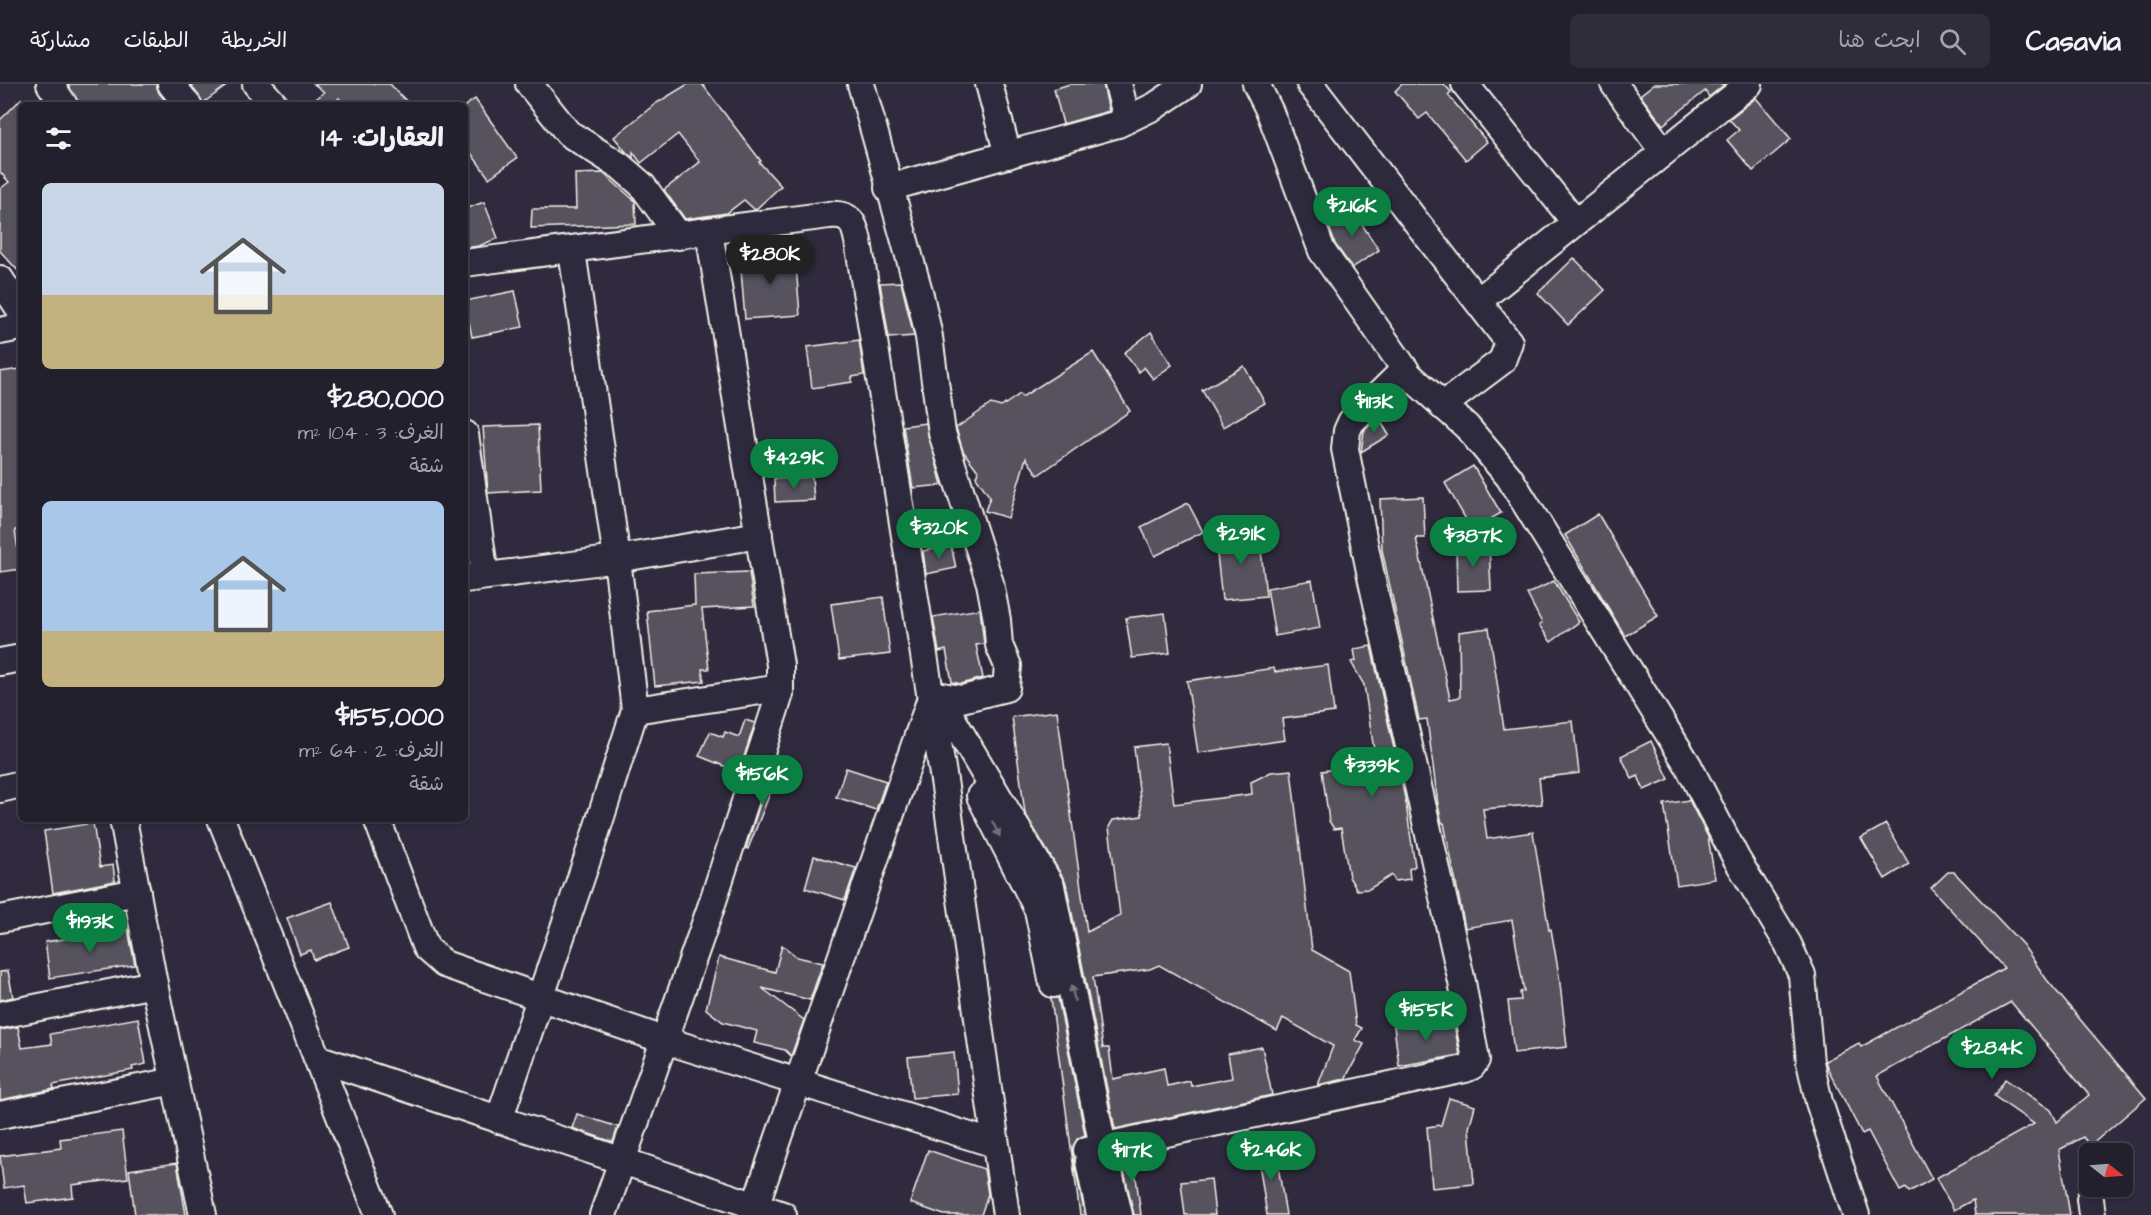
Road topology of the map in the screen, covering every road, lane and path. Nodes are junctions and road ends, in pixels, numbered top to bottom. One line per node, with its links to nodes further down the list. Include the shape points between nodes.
1 (50, 84): 14 (street)
2 (171, 84): 15 (street)
3 (256, 84): 16 (street)
4 (529, 84): 23 (street, via 568,133 642,185)
5 (861, 84): 20 (street)
6 (989, 84): 19 (street)
7 (1118, 84): 17 (street)
8 (1188, 84): 17 (street)
9 (1256, 84): 31 (street, via 1322,251)
10 (1310, 84): 27 (street)
11 (1465, 84): 21 (street)
12 (1614, 84): 18 (street)
13 (1749, 84): 18 (street)
14 (61, 102)
15 (186, 102)
16 (271, 102)
17 (1127, 119): 19 (street)
18 (1663, 151): 21 (street)
19 (1008, 155): 20 (street)
20 (888, 188): 40 (street, via 922,305 942,433 990,584 999,645 1008,666 1006,688 962,699 936,694)
21 (1575, 222): 27 (street)
22 (709, 232): 23 (street); 34 (street); 40 (street, via 838,214 853,222)
23 (679, 236): 24 (street)
24 (572, 251): 25 (street); 35 (street)
25 (468, 263)
26 (0, 279): 28 (street)
27 (1478, 301): 32 (street, via 1507,338 1508,350 1494,368)
28 (18, 306)
29 (18, 328): 30 (street)
30 (0, 331)
31 (1405, 369): 32 (street); 59 (street, via 1351,422 1345,448 1476,1060 1465,1069)
32 (1442, 406): 69 (street, via 1486,447 1509,477 1688,765 1794,957 1804,986 1810,1062 1817,1094)
33 (468, 477): 36 (street)
34 (759, 535): 35 (street); 39 (street, via 780,665)
35 (617, 559): 36 (street); 41 (street)
36 (475, 578)
37 (18, 659): 38 (street)
38 (0, 662)
39 (780, 688): 41 (street); 52 (street, via 775,714)
40 (931, 699): 55 (street); 58 (street); 59 (street, via 950,715 1052,886 1047,908)
41 (635, 710): 50 (street)
42 (18, 785): 43 (street)
43 (0, 789)
44 (124, 822): 47 (street)
45 (222, 822): 53 (street)
46 (378, 822): 50 (street, via 431,956 444,964)
47 (137, 892): 48 (street); 49 (street)
48 (0, 919)
49 (154, 984): 51 (street); 54 (street)
50 (541, 996): 52 (street); 57 (street)
51 (0, 1015)
52 (664, 1040): 55 (street); 60 (street)
53 (317, 1058): 57 (street); 63 (street)
54 (175, 1081): 56 (street); 62 (street)
55 (798, 1083): 58 (street); 61 (street)
56 (0, 1115)
57 (499, 1120): 60 (street)
58 (995, 1144): 66 (street)
59 (1095, 1149): 67 (street); 68 (street)
60 (622, 1160): 61 (street); 64 (street)
61 (754, 1210): 65 (street)
62 (203, 1215)
63 (379, 1215)
64 (603, 1215)
65 (783, 1215)
66 (1006, 1215)
67 (1100, 1215)
68 (1119, 1215)
69 (1856, 1215)

